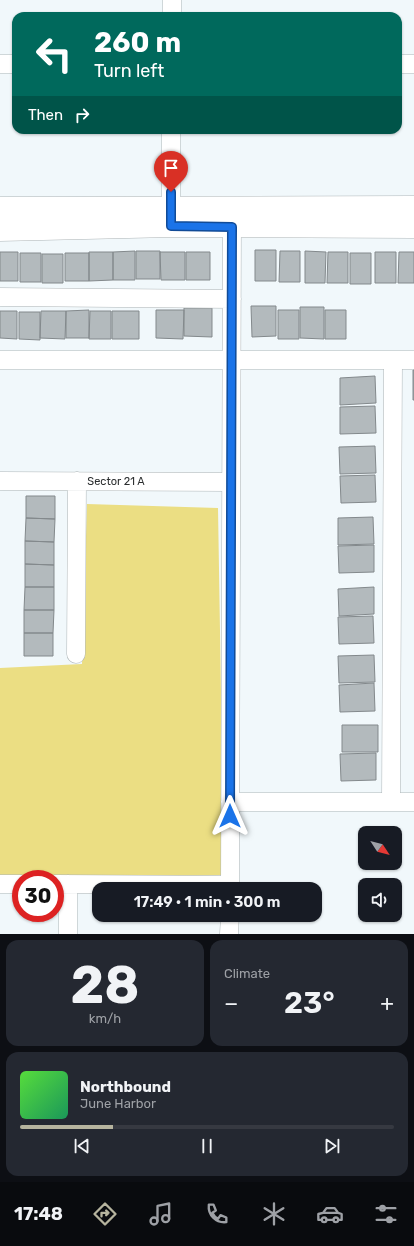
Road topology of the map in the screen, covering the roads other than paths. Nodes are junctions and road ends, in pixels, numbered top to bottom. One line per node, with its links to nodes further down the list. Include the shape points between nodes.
1 (172, 0): 2 (street)
2 (172, 12)
3 (0, 64): 4 (street)
4 (12, 64)
5 (402, 64): 6 (street)
6 (414, 64)
7 (172, 134): 10 (street)
8 (414, 207): 11 (street)
9 (0, 208): 10 (street)
10 (171, 217): 11 (street); 13 (street)
11 (232, 218): 12 (street); 15 (street)
12 (414, 227)
13 (0, 230)
14 (0, 297): 15 (street)
15 (232, 299): 17 (street)
16 (0, 360): 17 (street)
17 (232, 360): 18 (street); 22 (street)
18 (393, 360): 19 (street); 25 (street)
19 (414, 360)
20 (0, 481): 21 (street, Sector 21 A)
21 (77, 481): 22 (street, Sector 21 A); 23 (street)
22 (231, 482): 24 (street)
23 (76, 654)
24 (230, 802): 25 (street); 27 (street)
25 (391, 802): 26 (street)
26 (414, 802)
27 (230, 882)
28 (0, 884): 29 (street)
29 (12, 884)
30 (64, 884): 31 (street)
31 (92, 885)
32 (64, 901): 34 (street)
33 (230, 922): 35 (street)
34 (68, 934)
35 (230, 934)

